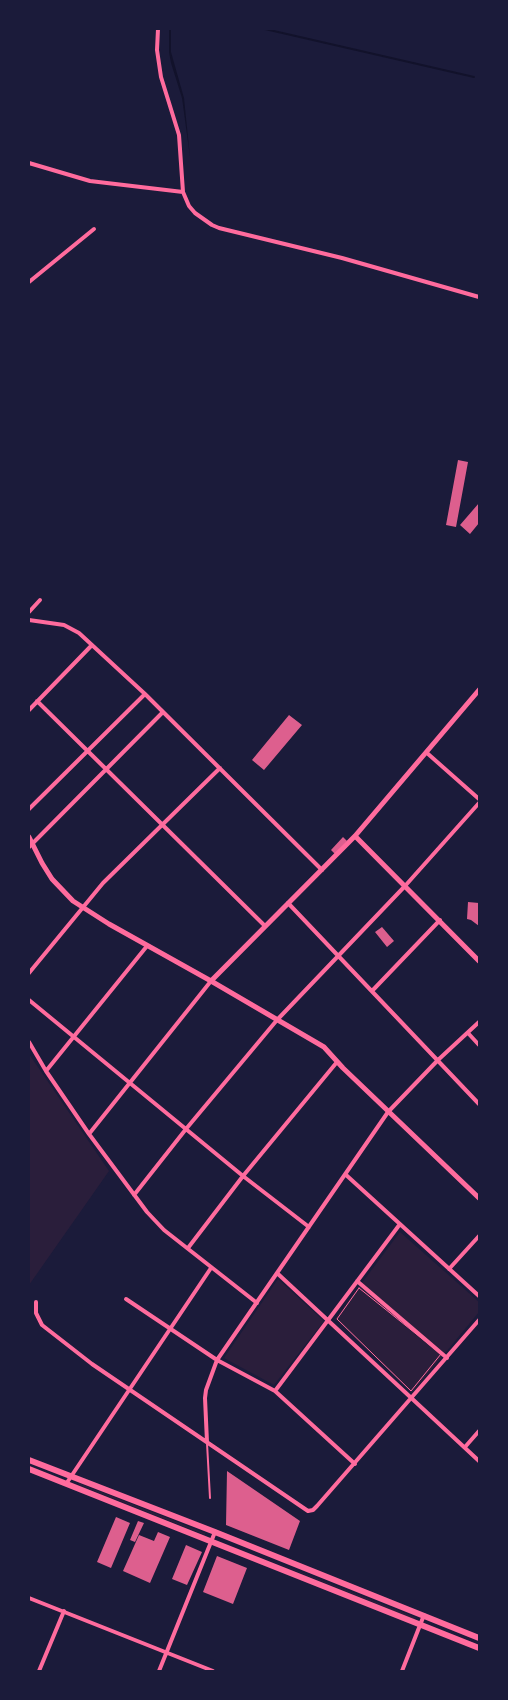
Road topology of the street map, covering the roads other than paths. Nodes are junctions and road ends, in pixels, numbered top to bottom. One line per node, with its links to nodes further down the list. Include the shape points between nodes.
1 (158, 29): 3 (street, via 157,50 161,77 179,135)
2 (29, 163): 3 (street, via 90,181)
3 (184, 192): 6 (street, via 189,206 195,213 219,228 342,258)
4 (94, 228): 5 (street)
5 (29, 282)
6 (479, 297)
7 (40, 600): 8 (street)
8 (29, 612)
9 (29, 620): 10 (street, via 70,628)
10 (92, 645): 12 (street); 13 (street)
11 (479, 690): 17 (street)
12 (145, 694): 15 (street); 16 (street)
13 (38, 701): 14 (street); 16 (street)
14 (29, 710)
15 (163, 712): 18 (street); 19 (street)
16 (87, 751): 19 (street); 22 (street)
17 (427, 753): 20 (street); 24 (street)
18 (220, 768): 23 (street); 27 (street)
19 (106, 769): 23 (street); 26 (street)
20 (479, 799)
21 (479, 803): 28 (street)
22 (29, 809)
23 (163, 825): 30 (street); 32 (street)
24 (355, 836): 27 (street); 28 (street)
25 (29, 837): 26 (street)
26 (30, 845): 30 (street, via 52,879)
27 (322, 870): 29 (street)
28 (405, 886): 31 (street); 34 (street)
29 (288, 903): 32 (street); 34 (street)
30 (82, 907): 33 (street); 36 (street)
31 (440, 920): 35 (street); 38 (street)
32 (265, 926): 37 (street)
33 (147, 946): 37 (street); 43 (street)
34 (338, 954): 38 (street); 40 (street)
35 (479, 961)
36 (29, 973)
37 (211, 981): 40 (street); 49 (street)
38 (372, 991): 46 (street)
39 (29, 1000): 43 (street)
40 (277, 1020): 47 (street, via 324,1047); 52 (street)
41 (479, 1022): 42 (street)
42 (468, 1032): 45 (street); 46 (street)
43 (74, 1036): 48 (street); 49 (street)
44 (29, 1042): 48 (street)
45 (479, 1045)
46 (438, 1060): 50 (street); 51 (street)
47 (337, 1062): 51 (street); 55 (street)
48 (46, 1071): 53 (street)
49 (130, 1082): 52 (street); 53 (street)
50 (479, 1104)
51 (388, 1112): 54 (street); 57 (street)
52 (186, 1129): 55 (street); 56 (street)
53 (89, 1134): 56 (street)
54 (346, 1174): 58 (street); 59 (street)
55 (243, 1176): 59 (street); 61 (street)
56 (134, 1195): 61 (street, via 164,1230)
57 (479, 1198)
58 (400, 1224): 63 (street); 65 (street)
59 (309, 1227): 64 (street)
60 (479, 1236): 63 (street)
61 (188, 1248): 62 (street)
62 (211, 1268): 69 (street); 72 (street)
63 (449, 1269): 66 (street)
64 (277, 1273): 69 (street); 70 (street)
65 (357, 1281): 70 (street); 73 (street)
66 (479, 1296)
67 (126, 1299): 72 (street)
68 (36, 1302): 75 (street, via 37,1316 45,1327)
69 (257, 1303): 74 (street)
70 (328, 1320): 76 (street); 77 (street)
71 (479, 1320): 73 (street)
72 (170, 1328): 74 (street); 75 (street)
73 (446, 1358): 77 (street)
74 (217, 1360): 76 (street); 79 (street, via 205,1398)
75 (129, 1389): 79 (street); 85 (street)
76 (275, 1391): 83 (street)
77 (412, 1398): 80 (street); 83 (street)
78 (479, 1432): 80 (street)
79 (207, 1442): 83 (street, via 311,1511); 87 (lane)
80 (465, 1447): 82 (street)
81 (29, 1460): 85 (main road)
82 (479, 1461)
83 (355, 1464)
84 (29, 1469): 86 (main road)
85 (70, 1476): 86 (street); 88 (main road)
86 (66, 1484): 89 (main road)
87 (210, 1498)
88 (216, 1532): 89 (street); 92 (main road)
89 (211, 1543): 93 (main road); 96 (street)
90 (29, 1598): 91 (street)
91 (64, 1612): 96 (street); 97 (street)
92 (424, 1615): 93 (street); 94 (main road)
93 (420, 1626): 95 (main road); 100 (street)
94 (479, 1638)
95 (479, 1648)
96 (167, 1652): 98 (street); 99 (street)
97 (39, 1671)
98 (159, 1671)
99 (213, 1671)
100 (402, 1671)

